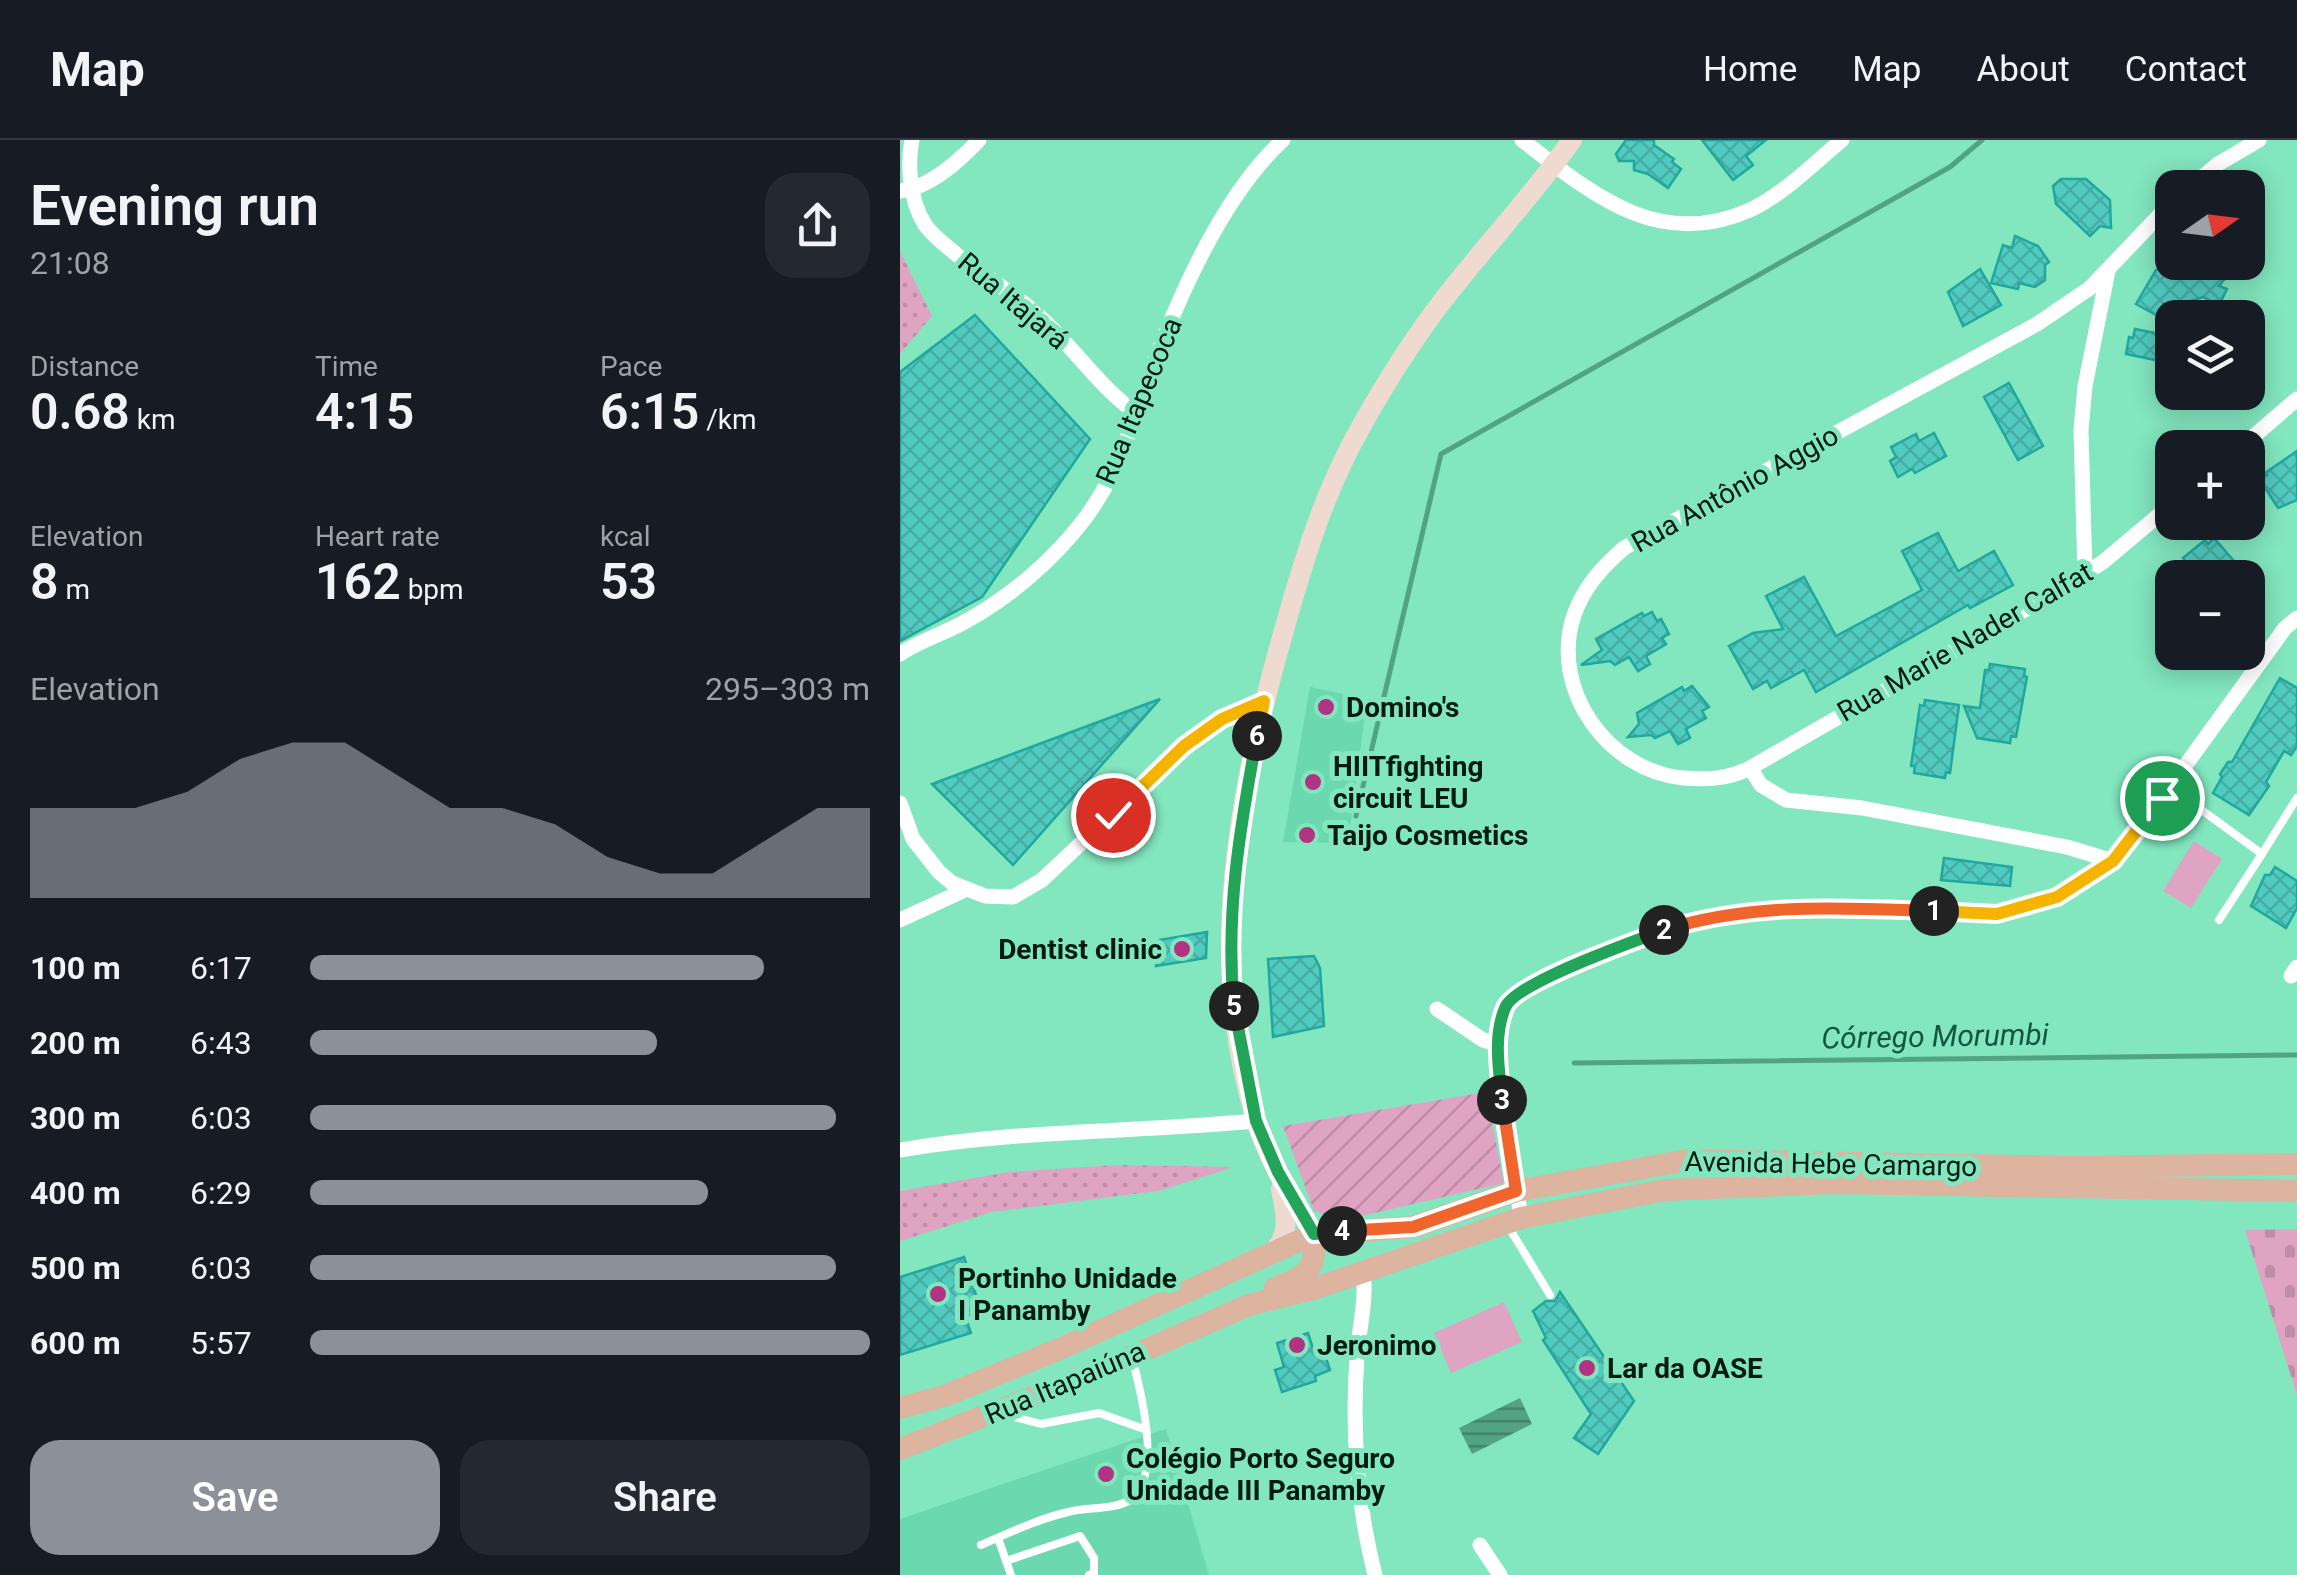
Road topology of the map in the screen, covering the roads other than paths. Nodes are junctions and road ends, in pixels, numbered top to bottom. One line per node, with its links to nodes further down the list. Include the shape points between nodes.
1 (912, 140): 10 (street)
2 (979, 140): 10 (street, via 945,170)
3 (1283, 140): 14 (street, Rua Itapecoca, via 1250,174 1204,248)
4 (1522, 140): 8 (street)
5 (1572, 140): 8 (main road)
6 (1842, 140): 8 (street, via 1751,210 1696,224 1646,219 1616,207)
7 (2260, 140): 9 (street)
8 (1554, 165): 20 (main road, via 1441,303 1360,428 1304,556)
9 (2211, 170)
10 (906, 190): 14 (street, Rua Itajará, via 924,224 1040,316)
11 (2155, 221): 12 (street, Rua Antônio Aggio)
12 (2108, 272): 17 (street, via 2081,430); 21 (street, Rua Antônio Aggio, via 2037,324 1624,548 1585,589 1573,618 1570,664 1585,712 1606,743 1661,776 1708,780)
13 (2297, 399): 15 (street)
14 (1136, 413): 19 (street, Rua Itapecoca, via 1118,467 1059,549 970,620)
15 (2261, 430)
16 (2155, 517): 17 (street, Rua Marie Nader Calfat)
17 (2085, 573): 21 (street, Rua Marie Nader Calfat)
18 (2297, 618): 22 (street)
19 (900, 654)
20 (1264, 701): 27 (street, via 1184,746 1042,880 1013,897); 32 (main road, via 1236,858 1230,948)
21 (1750, 768): 26 (street, via 1761,785 1786,800 1862,808)
22 (2170, 787): 25 (lane); 26 (street)
23 (2297, 798): 25 (lane)
24 (900, 803): 27 (street, via 919,849)
25 (2262, 854): 29 (lane)
26 (2113, 861): 31 (street, via 2057,897 1997,914 1810,907 1723,915 1667,929 1522,990 1506,1003)
27 (967, 889): 28 (street)
28 (900, 920)
29 (2219, 920)
30 (1437, 1009): 31 (street)
31 (1496, 1044): 36 (street)
32 (1256, 1121): 33 (street, via 1005,1135); 35 (main road)
33 (900, 1150)
34 (2297, 1164): 36 (main road, Avenida Hebe Camargo, via 1688,1160)
35 (1278, 1172): 39 (main road); 40 (main road, via 1287,1227)
36 (1516, 1191): 38 (street); 39 (main road, Avenida Hebe Camargo, via 1413,1227)
37 (2297, 1191): 38 (main road, Avenida Hebe Camargo, via 1835,1183 1665,1190)
38 (1514, 1221): 41 (main road, Avenida Hebe Camargo); 42 (lane)
39 (1314, 1234): 40 (main road, Rua Itapaiúna); 43 (main road, via 1316,1258 1309,1272)
40 (1276, 1249): 44 (main road, Rua Itapaiúna)
41 (1353, 1274): 43 (main road, Rua Itapaiúna); 57 (street, via 1366,1296 1356,1442)
42 (1550, 1294)
43 (1249, 1305): 45 (main road, Rua Itapaiúna)
44 (1062, 1348): 46 (main road, via 1060,1378); 47 (main road, Rua Itapaiúna)
45 (1132, 1356): 46 (main road, Rua Itapaiúna); 49 (lane)
46 (1046, 1392): 48 (main road, Rua Itapaiúna)
47 (900, 1408)
48 (998, 1412): 49 (lane, via 1042,1424 1099,1413); 50 (main road, Rua Itapaiúna)
49 (1144, 1429): 51 (lane, via 1146,1475 1128,1502 1070,1511)
50 (900, 1449)
51 (998, 1538): 52 (lane); 54 (lane)
52 (981, 1545)
53 (1480, 1545): 58 (street)
54 (1006, 1561): 55 (lane); 56 (lane, via 1080,1536 1094,1558)
55 (1011, 1575)
56 (1089, 1575)
57 (1374, 1575)
58 (1500, 1575)

